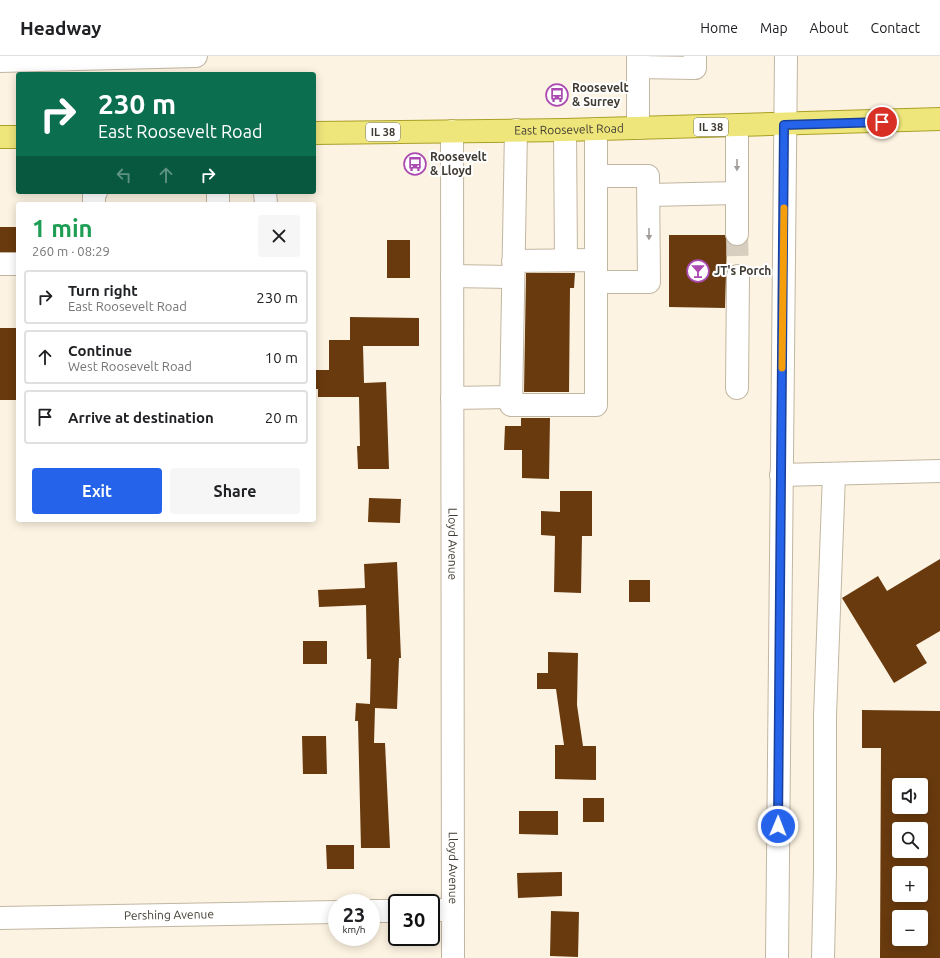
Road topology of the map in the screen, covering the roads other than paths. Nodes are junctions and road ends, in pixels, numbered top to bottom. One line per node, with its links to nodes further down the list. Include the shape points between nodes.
1 (196, 56): 4 (street)
2 (695, 56): 5 (street, via 695,68)
3 (786, 56): 7 (street)
4 (0, 61)
5 (638, 61): 9 (street)
6 (940, 119): 7 (main road, East Roosevelt Road / IL 38)
7 (784, 125): 8 (main road, East Roosevelt Road / IL 38); 34 (street)
8 (737, 126): 9 (main road, East Roosevelt Road / IL 38); 18 (street, one-way to 18)
9 (638, 128): 10 (main road, East Roosevelt Road / IL 38)
10 (596, 129): 12 (main road, East Roosevelt Road / IL 38); 17 (street)
11 (516, 130): 12 (main road, East Roosevelt Road / IL 38); 13 (main road, East Roosevelt Road / IL 38); 25 (street)
12 (565, 130): 21 (street)
13 (452, 131): 14 (main road, East Roosevelt Road / IL 38); 26 (street, Lloyd Avenue)
14 (316, 133)
15 (0, 137): 16 (main road)
16 (16, 137)
17 (596, 176): 19 (street, via 648,176); 22 (street)
18 (737, 193): 19 (street); 20 (street)
19 (649, 195): 28 (street, one-way to 28, via 650,282)
20 (738, 234)
21 (566, 260): 22 (street); 25 (street)
22 (596, 260): 28 (street)
23 (0, 264): 24 (street)
24 (16, 264)
25 (513, 269): 26 (street); 30 (street)
26 (452, 276): 31 (street, Lloyd Avenue)
27 (738, 276): 29 (street)
28 (596, 282): 30 (street, via 596,405 512,405)
29 (737, 388)
30 (512, 397): 31 (street)
31 (452, 398): 36 (street, Lloyd Avenue)
32 (940, 470): 33 (street)
33 (834, 474): 34 (street); 41 (street, via 825,716 826,871)
34 (782, 475): 40 (street)
35 (440, 910): 36 (street)
36 (453, 910): 39 (street, Lloyd Avenue)
37 (328, 912): 38 (street, Pershing Avenue)
38 (0, 918)
39 (453, 958)
40 (777, 958)
41 (823, 958)

